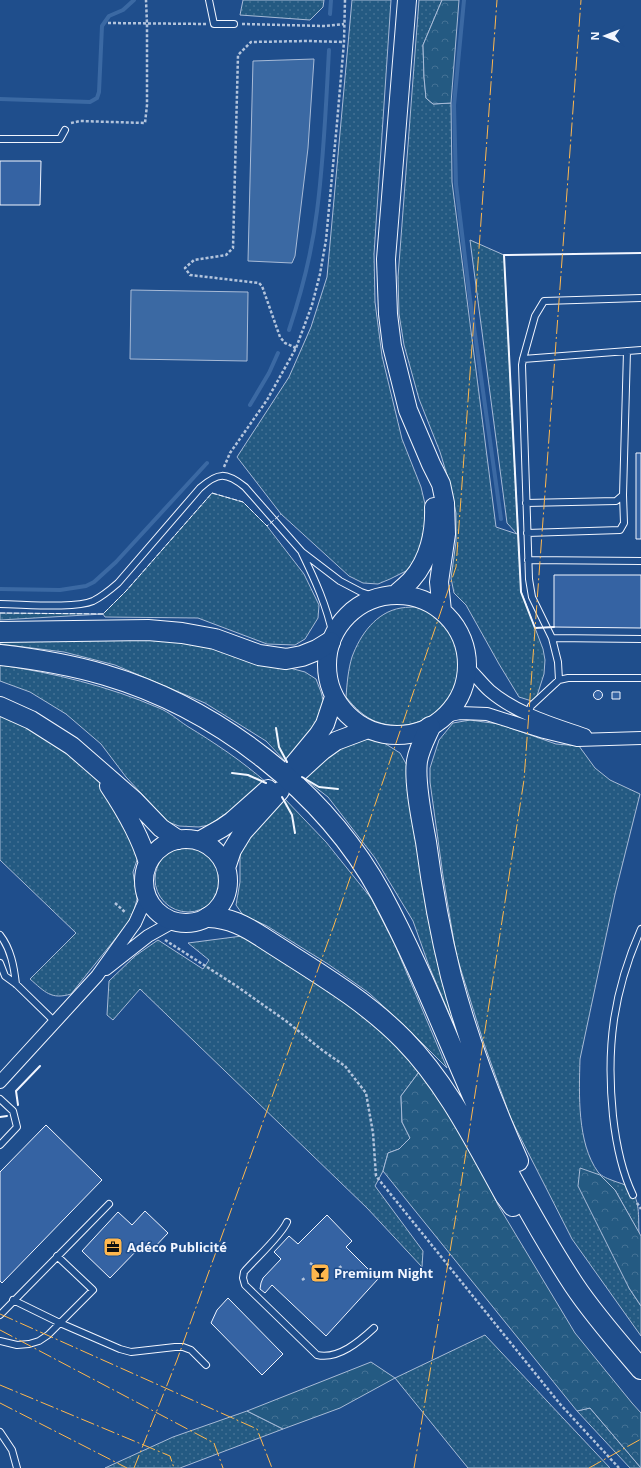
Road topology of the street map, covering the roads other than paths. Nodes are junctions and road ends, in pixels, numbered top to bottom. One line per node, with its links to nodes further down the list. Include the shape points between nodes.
1 (209, 0): 3 (lane, via 214,24)
2 (407, 0): 10 (main road, via 386,260 388,314 392,346 408,410)
3 (234, 24)
4 (65, 130): 5 (lane, via 60,139)
5 (0, 139)
6 (641, 298): 9 (lane, via 544,301 535,316)
7 (641, 350): 8 (lane)
8 (628, 351): 9 (lane); 11 (lane)
9 (523, 359): 12 (lane)
10 (430, 464): 17 (main road, via 434,529 426,557 419,570); 20 (main road, via 441,484 445,503 446,534 439,582)
11 (623, 495): 12 (lane, via 616,500); 13 (lane, via 624,523 620,530)
12 (526, 503): 13 (lane)
13 (527, 533): 15 (lane)
14 (302, 552): 18 (lane, via 340,581); 19 (lane, via 245,487 234,478 221,475 200,488 118,583 92,602); 23 (lane, via 330,620)
15 (528, 560): 16 (lane); 22 (lane, via 532,597)
16 (641, 561)
17 (396, 594): 18 (main road); 20 (main road, via 420,598)
18 (376, 597): 23 (main road, via 350,612)
19 (0, 604)
20 (442, 611): 26 (main road, via 453,622 461,636)
21 (0, 632): 23 (main road, via 182,632 259,656 286,659 318,650)
22 (552, 638): 24 (lane); 28 (lane)
23 (331, 639): 29 (main road, via 327,670)
24 (641, 639)
25 (0, 654): 57 (main road, via 105,675 155,693 203,716 276,768 322,814 352,848 379,891 405,941 474,1099 510,1174 532,1217)
26 (467, 666): 31 (street, via 490,691); 32 (main road, via 461,694 454,706)
27 (641, 678): 28 (lane)
28 (559, 680): 31 (lane, via 531,706)
29 (334, 697): 33 (main road, via 349,716); 33 (main road, via 325,724 297,767 336,741)
30 (0, 706): 36 (main road, via 52,732)
31 (528, 714): 35 (street)
32 (437, 722): 33 (main road, via 406,735 380,733); 35 (street, via 460,713 487,714 561,737 577,740); 63 (main road, via 424,739 417,762 420,800 438,916 451,975 500,1122 560,1240 609,1319)
33 (368, 729)
34 (641, 738): 35 (street)
35 (598, 739)
36 (98, 769): 37 (main road, via 161,828); 39 (main road, via 137,833)
37 (179, 840): 38 (main road); 39 (main road, via 166,844)
38 (199, 841): 40 (main road, via 211,847 220,856); 40 (main road, via 222,828 277,787 243,832 232,850)
39 (148, 863): 41 (main road, via 144,885)
40 (226, 868): 42 (main road, via 228,884 224,900 218,910)
41 (147, 896): 43 (main road, via 153,907); 47 (street, via 135,923)
42 (209, 917): 43 (main road, via 186,924); 57 (main road, via 234,921 258,934 362,1004 404,1040 449,1097 505,1194)
43 (173, 922): 47 (street, via 148,936)
44 (641, 929): 53 (lane, via 621,982 614,1014 610,1053 610,1087 615,1128 622,1164)
45 (0, 935): 48 (lane, via 6,942)
46 (0, 963): 48 (lane, via 5,976)
47 (97, 976): 49 (street)
48 (16, 984): 49 (lane)
49 (55, 1022): 50 (street)
50 (0, 1082)
51 (0, 1099): 52 (lane, via 13,1111 17,1127)
52 (0, 1145)
53 (633, 1195)
54 (109, 1204): 56 (lane)
55 (287, 1222): 61 (lane, via 244,1272 245,1285 317,1354 323,1356 359,1342)
56 (57, 1256): 58 (lane); 60 (lane, via 93,1290)
57 (575, 1287): 63 (main road)
58 (13, 1300): 59 (lane); 60 (lane)
59 (0, 1315)
60 (60, 1323): 62 (lane, via 39,1341 17,1345); 64 (lane, via 106,1344 131,1352 183,1347 191,1350)
61 (374, 1328)
62 (0, 1341)
63 (622, 1346): 65 (main road)
64 (206, 1365)
65 (641, 1369)
66 (0, 1432): 67 (lane, via 12,1450)
67 (17, 1468)

